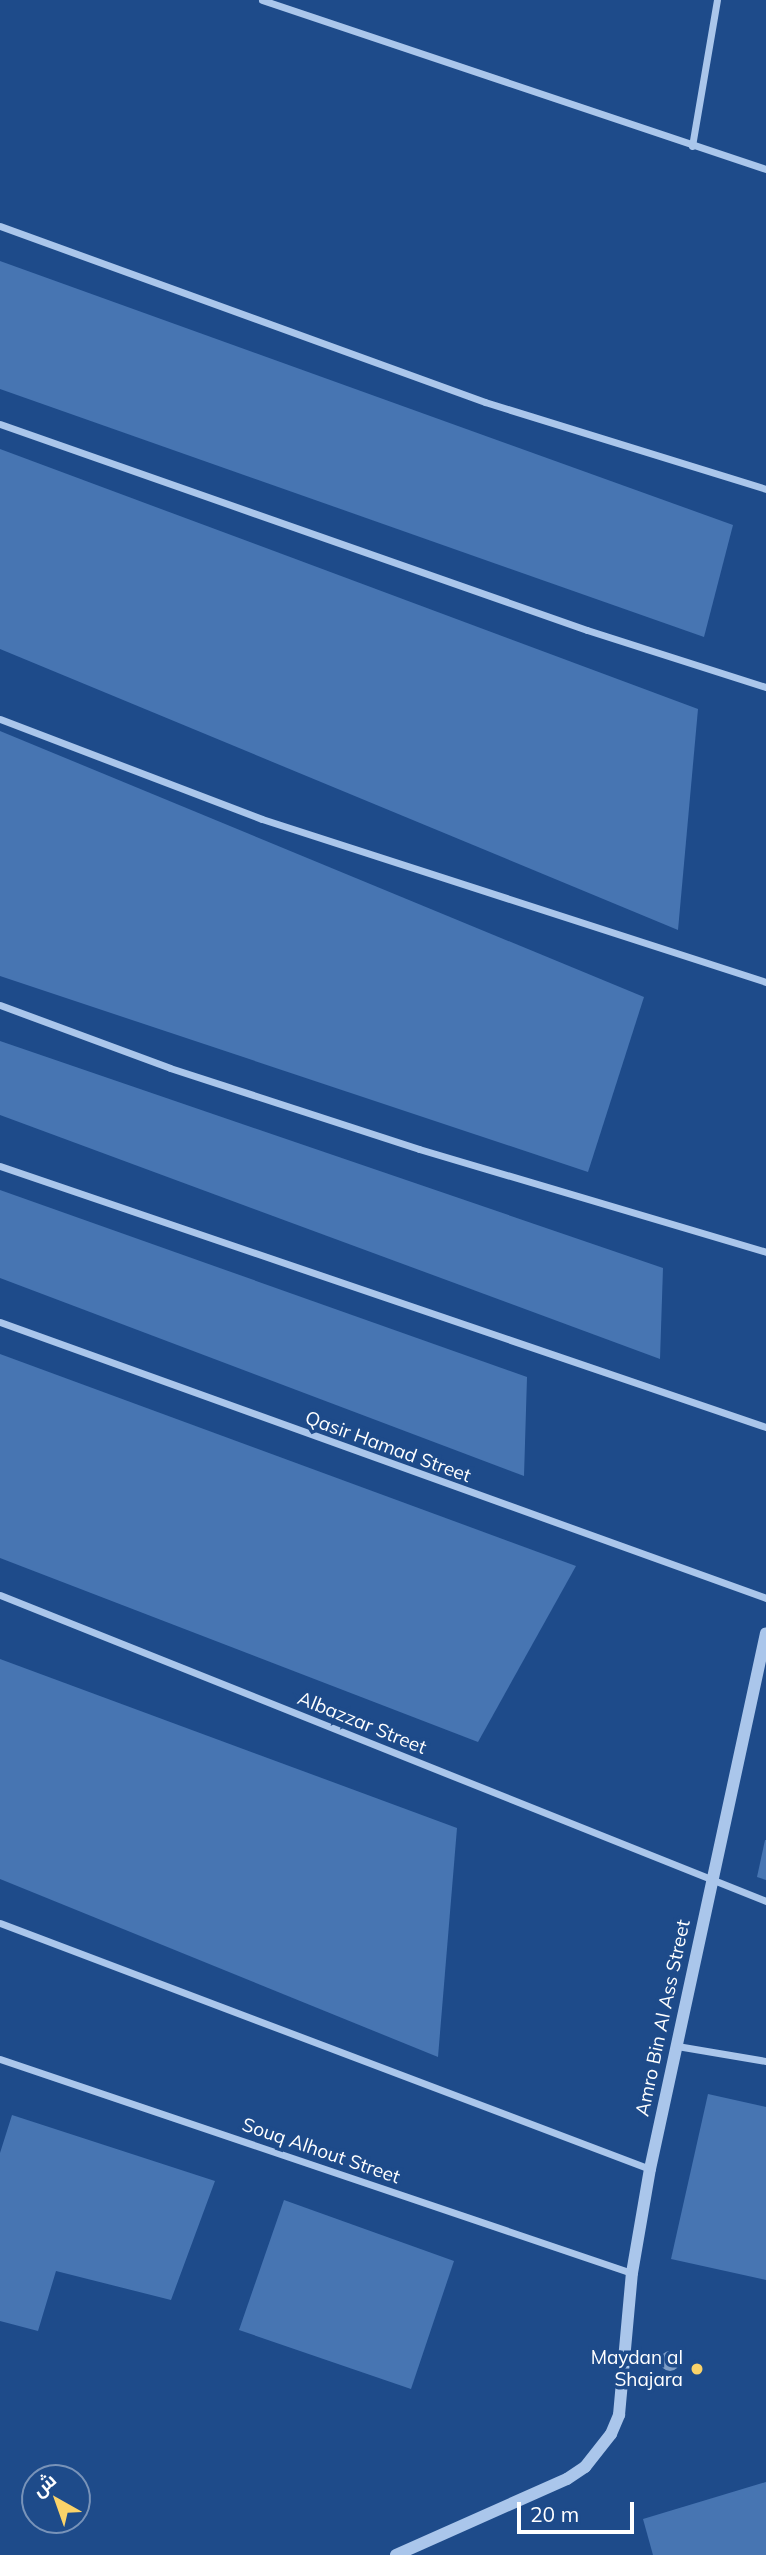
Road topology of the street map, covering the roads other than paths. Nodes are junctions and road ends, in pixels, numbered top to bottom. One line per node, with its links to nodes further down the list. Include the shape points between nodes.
1 (262, 0): 3 (street)
2 (717, 0): 3 (street)
3 (692, 146): 4 (street)
4 (766, 169)
5 (0, 226): 7 (street, via 485,402)
6 (0, 424): 8 (street, via 587,630)
7 (766, 489)
8 (766, 687)
9 (0, 719): 10 (street, via 262,819)
10 (766, 982)
11 (0, 1005): 13 (street, via 170,1068 393,1140)
12 (0, 1166): 15 (street)
13 (766, 1252)
14 (0, 1322): 17 (street, Qasir Hamad Street)
15 (766, 1427)
16 (0, 1595): 19 (street, Albazzar Street)
17 (766, 1598)
18 (766, 1633): 19 (street, Amro Bin Al Ass Street)
19 (712, 1882): 20 (street, Albazzar Street); 22 (street, Amro Bin Al Ass Street)
20 (766, 1900)
21 (0, 1923): 25 (street)
22 (677, 2046): 24 (street); 25 (street, Amro Bin Al Ass Street)
23 (0, 2059): 26 (street, Souq Alhout Street)
24 (766, 2061)
25 (650, 2169): 26 (street, Amro Bin Al Ass Street)
26 (632, 2273): 27 (street, Amro Bin Al Ass Street, via 619,2414 600,2452 567,2479)
27 (396, 2555)

